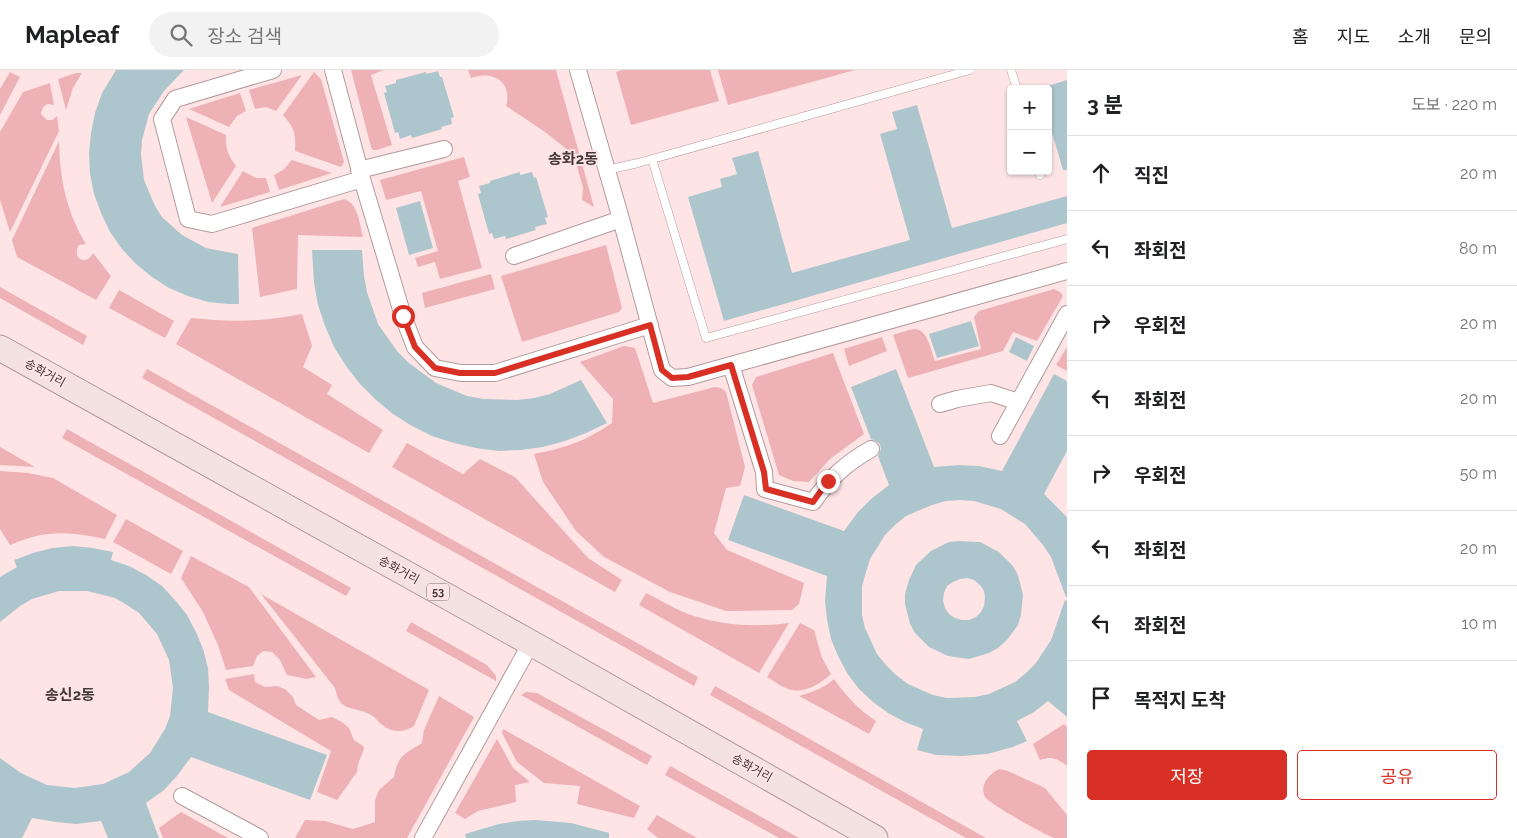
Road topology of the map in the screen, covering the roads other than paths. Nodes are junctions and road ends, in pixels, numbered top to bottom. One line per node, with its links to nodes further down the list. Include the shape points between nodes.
1 (274, 70): 10 (street, via 175,99 162,119 188,219 212,224)
2 (333, 70): 10 (street)
3 (578, 70): 9 (street)
4 (970, 70): 8 (lane)
5 (1011, 70): 6 (lane)
6 (1015, 85)
7 (444, 149): 10 (street)
8 (652, 158): 9 (lane); 12 (lane, via 706,338)
9 (607, 170): 11 (street)
10 (360, 174): 16 (street, via 403,316 415,347 435,368 460,373 495,373)
11 (621, 220): 13 (street); 16 (street)
12 (1067, 239)
13 (514, 256)
14 (1067, 271): 18 (street)
15 (1067, 314): 19 (street)
16 (650, 325): 18 (street, via 662,370 672,378)
17 (0, 348): 23 (main road, 송화거리 / 53)
18 (731, 365): 22 (street, via 764,472 766,489 813,502 828,481)
19 (1018, 402): 20 (street, via 991,392); 21 (street)
20 (940, 404)
21 (1000, 436)
22 (870, 449)
23 (531, 643): 26 (street); 27 (main road, 송화거리 / 53)
24 (182, 796): 25 (street)
25 (260, 838)
26 (423, 838)
27 (876, 838)

